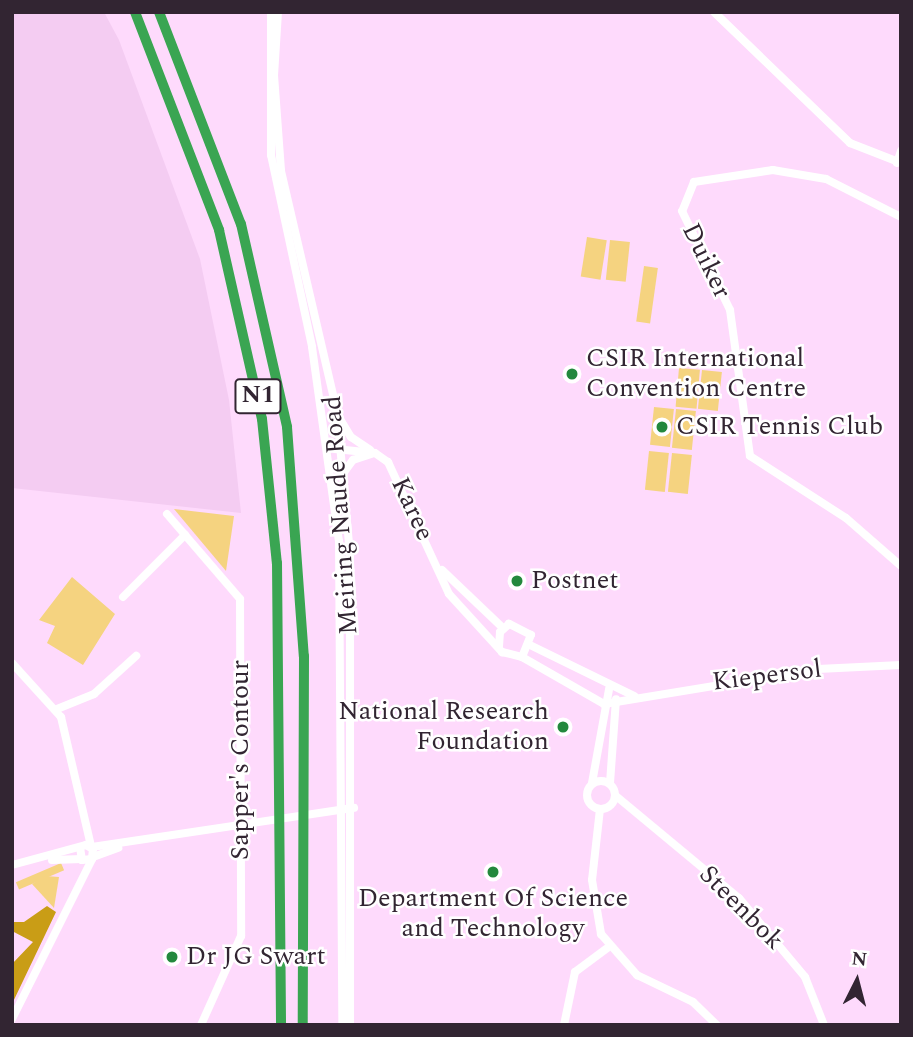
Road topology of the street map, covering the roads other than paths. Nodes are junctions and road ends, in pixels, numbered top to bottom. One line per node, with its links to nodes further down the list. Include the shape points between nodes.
1 (135, 12): 54 (highway, N1, via 219,230 262,419 277,563)
2 (159, 12): 55 (highway, N1, via 241,224 287,427 303,656)
3 (271, 12): 10 (street, Meiring Naude Road, via 271,155)
4 (278, 12): 9 (street, Meiring Naude Road, via 274,75 281,171)
5 (713, 12): 7 (street, via 850,143)
6 (901, 151): 7 (street)
7 (899, 163)
8 (901, 217): 17 (street, Duiker, via 835,182 781,170 709,176 687,190 682,211 730,310 750,456 846,518)
9 (337, 412): 11 (street, Meiring Naude Road); 12 (street, via 351,437)
10 (329, 449): 11 (street, Karee); 40 (street, Meiring Naude Road, via 339,541)
11 (339, 449): 12 (street, Karee); 13 (street, Meiring Naude Road)
12 (375, 453): 13 (street, via 353,460); 16 (street, Karee, via 396,471)
13 (342, 475): 37 (street, Meiring Naude Road)
14 (167, 514): 15 (street, Sapper's Contour)
15 (185, 535): 18 (street); 42 (street, Sapper's Contour, via 240,598)
16 (438, 566): 19 (street, Karee); 20 (street, Karee)
17 (901, 566)
18 (123, 597)
19 (473, 605): 20 (street); 21 (street, Karee)
20 (464, 614): 22 (street, Karee)
21 (503, 628): 22 (street); 23 (street, via 524,626)
22 (499, 646): 25 (street, via 510,657)
23 (531, 646): 25 (street); 28 (street)
24 (136, 656): 32 (street, via 94,694)
25 (522, 657): 31 (street)
26 (12, 663): 32 (street)
27 (901, 665): 29 (street, Kiepersol, via 818,669)
28 (613, 690): 29 (street); 30 (street); 31 (street)
29 (634, 696): 30 (street)
30 (615, 703): 31 (street); 34 (street)
31 (604, 704): 33 (street)
32 (57, 709): 41 (street)
33 (592, 783): 34 (street); 38 (street, via 587,797)
34 (610, 783): 35 (street)
35 (616, 796): 36 (street); 39 (street, Steenbok)
36 (611, 805): 38 (street); 39 (street)
37 (354, 808): 40 (street); 57 (street, Meiring Naude Road)
38 (600, 809): 51 (street, via 593,902)
39 (634, 809): 60 (street, Steenbok, via 739,898 805,977)
40 (341, 810): 42 (street); 56 (street, Meiring Naude Road)
41 (82, 824): 44 (street); 45 (street)
42 (242, 825): 43 (street); 53 (street, Sapper's Contour, via 241,936)
43 (127, 845): 45 (street); 46 (street)
44 (81, 847): 45 (street); 47 (street); 48 (street)
45 (91, 847): 46 (street)
46 (93, 858): 48 (street); 50 (street)
47 (46, 859): 48 (street); 49 (street)
48 (82, 860): 50 (street)
49 (12, 865)
50 (79, 882): 52 (street)
51 (610, 946): 58 (street, via 575,972); 59 (street, via 637,975 693,1002)
52 (12, 1019)
53 (201, 1025)
54 (281, 1025)
55 (303, 1025)
56 (342, 1025)
57 (350, 1025)
58 (564, 1025)
59 (717, 1025)
60 (824, 1025)

